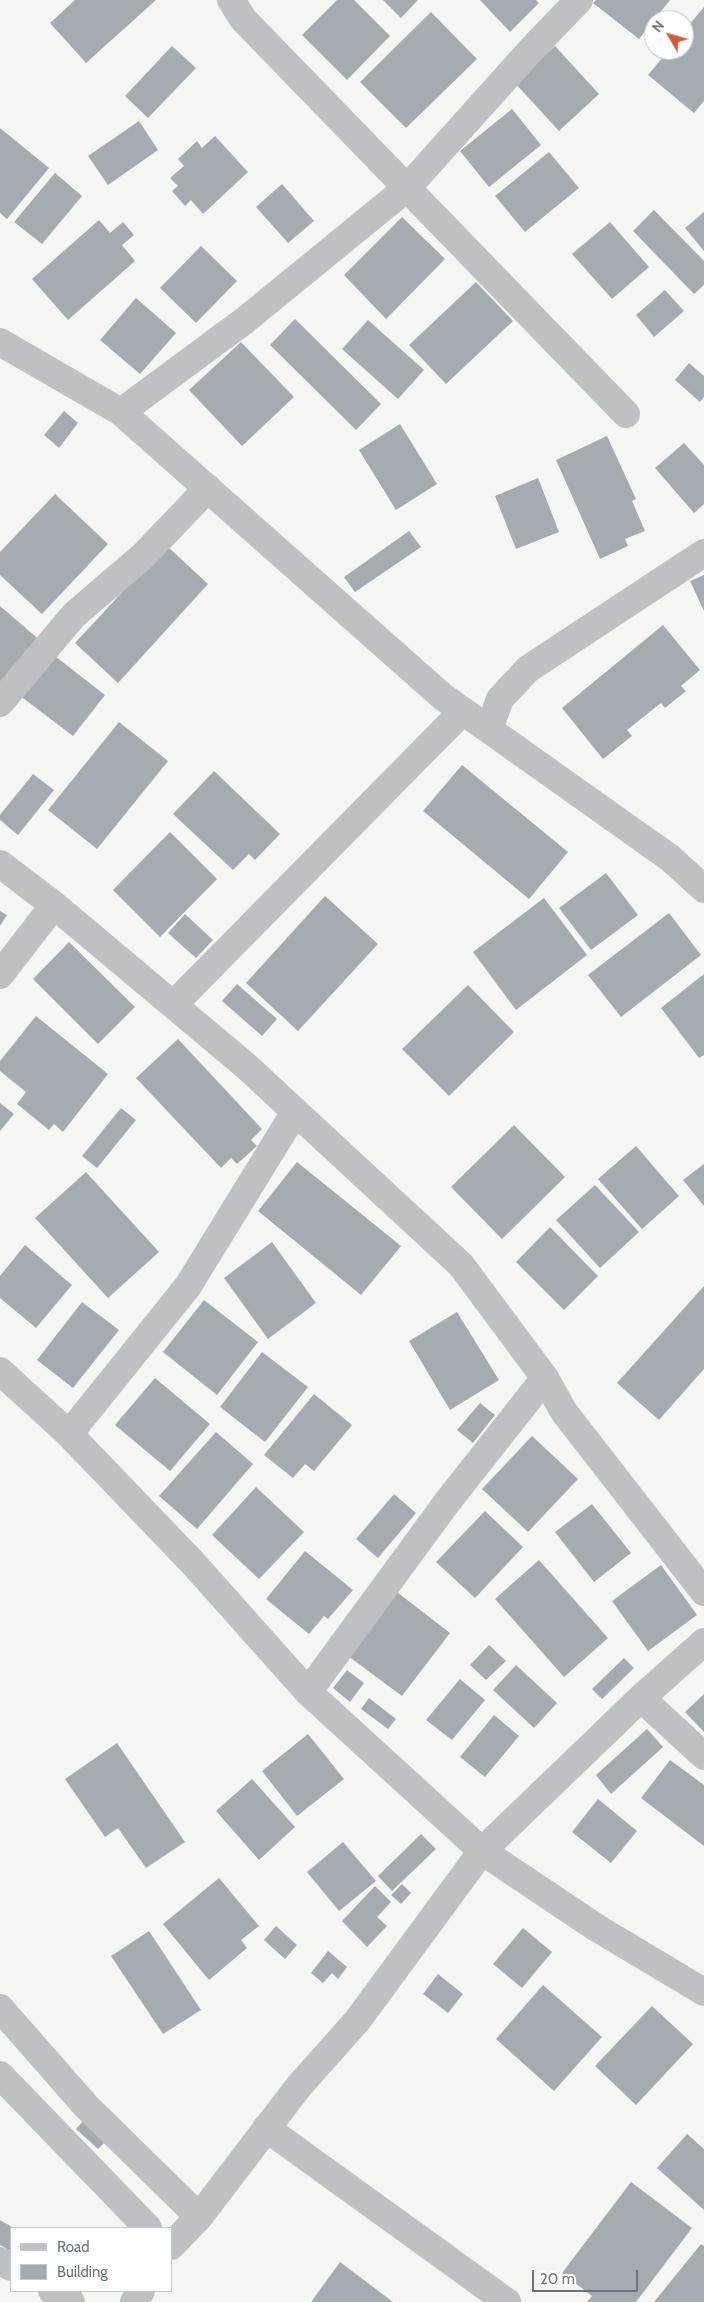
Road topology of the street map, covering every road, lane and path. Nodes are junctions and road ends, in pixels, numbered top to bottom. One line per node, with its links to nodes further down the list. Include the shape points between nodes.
1 (231, 0): 3 (street, via 243,19)
2 (579, 0): 3 (street)
3 (407, 188): 5 (street, via 244,321); 6 (street)
4 (0, 342): 5 (street)
5 (121, 412): 7 (street)
6 (626, 414)
7 (208, 488): 9 (street, via 144,555 74,615); 10 (street)
8 (704, 553): 11 (street, via 528,669 500,699)
9 (0, 702)
10 (462, 711): 11 (street); 16 (street)
11 (489, 729): 13 (street, via 670,858)
12 (0, 864): 14 (street)
13 (704, 889)
14 (54, 905): 15 (street); 16 (street)
15 (0, 975)
16 (173, 1005): 17 (street)
17 (295, 1112): 19 (street, via 461,1265); 20 (street, via 188,1286)
18 (0, 1371): 20 (street)
19 (545, 1378): 21 (street, via 564,1412); 23 (street, via 448,1501)
20 (68, 1434): 23 (street, via 192,1562)
21 (704, 1592)
22 (704, 1642): 24 (street)
23 (308, 1692): 26 (street)
24 (641, 1698): 25 (street); 26 (street)
25 (704, 1756)
26 (482, 1851): 27 (street, via 597,1928); 30 (street, via 357,2021)
27 (704, 1992)
28 (0, 2008): 31 (street, via 86,2106)
29 (0, 2075): 32 (street)
30 (266, 2128): 31 (street); 36 (street)
31 (199, 2217): 33 (street)
32 (147, 2227)
33 (172, 2245)
34 (54, 2292): 35 (street)
35 (71, 2302)
36 (507, 2302)

